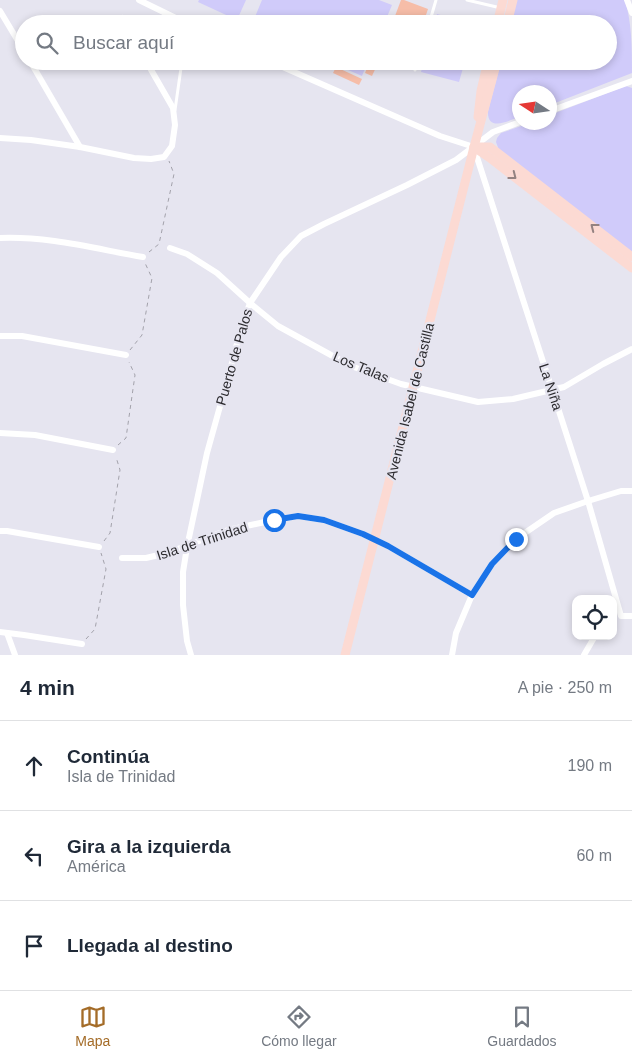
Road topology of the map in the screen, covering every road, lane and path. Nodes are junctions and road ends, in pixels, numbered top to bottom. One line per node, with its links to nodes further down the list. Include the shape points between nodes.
1 (138, 0): 8 (street)
2 (436, 0): 12 (lane)
3 (467, 0): 6 (lane)
4 (513, 0): 13 (street)
5 (627, 0): 9 (street)
6 (502, 4)
7 (0, 11): 14 (street)
8 (164, 12): 10 (lane); 11 (street)
9 (632, 13)
10 (164, 15)
11 (170, 15)
12 (432, 15)
13 (509, 15)
14 (15, 36)
15 (35, 70): 26 (street)
16 (151, 70): 23 (street, via 173,108)
17 (181, 70): 23 (lane)
18 (290, 70): 27 (street, via 440,136)
19 (486, 70): 27 (street, Avenida Isabel de Castilla)
20 (495, 70): 27 (street, Avenida Isabel de Castilla)
21 (632, 81): 22 (street)
22 (557, 108)
23 (174, 116): 28 (street, via 172,146)
24 (512, 125): 27 (street, Puerto de Palos, via 493,132)
25 (0, 138): 26 (street)
26 (80, 147): 28 (street, via 134,158 151,159)
27 (474, 147): 32 (street, one-way to 27, via 490,147); 33 (street, one-way to 33); 34 (street, Puerto de Palos, via 456,160 301,236 281,257); 38 (street, Avenida Isabel de Castilla); 39 (street, La Niña)
28 (166, 154): 31 (path, via 174,174 159,244)
29 (0, 238): 31 (street, via 44,239)
30 (170, 248): 34 (street, Los Talas, via 187,254 217,273)
31 (143, 257): 37 (path, via 152,278 142,335)
32 (632, 257)
33 (632, 268)
34 (250, 303): 38 (street, Los Talas, via 278,326 351,366); 47 (street, Puerto de Palos, via 207,453)
35 (0, 336): 37 (street, via 22,336)
36 (632, 349): 39 (street, Los Talas, via 564,387)
37 (126, 355): 41 (path, via 135,375 126,438)
38 (414, 387): 39 (street, Los Talas, via 478,402 513,399); 45 (street, Avenida Isabel de Castilla)
39 (552, 390): 43 (street, La Niña)
40 (0, 433): 41 (street, via 35,435)
41 (113, 450): 46 (path, via 120,470 110,533)
42 (632, 491): 43 (street)
43 (588, 501): 49 (street, via 554,513 516,539 492,564); 50 (street, La Niña)
44 (0, 531): 46 (street)
45 (375, 540): 47 (street, Isla de Trinidad, via 324,520 298,516 228,530); 49 (street, Isla de Trinidad); 58 (street, Avenida Isabel de Castilla)
46 (99, 547): 55 (path, via 106,569 95,629)
47 (187, 547): 48 (street, Isla de Trinidad, via 146,558); 57 (street, Puerto de Palos, via 183,605)
48 (122, 558)
49 (472, 595): 59 (street, via 456,633)
50 (621, 616): 51 (street); 52 (street)
51 (632, 616)
52 (617, 619)
53 (4, 633): 55 (street); 56 (street)
54 (593, 640): 60 (street)
55 (82, 644)
56 (15, 655)
57 (191, 655)
58 (345, 655)
59 (452, 655)
60 (584, 655)

